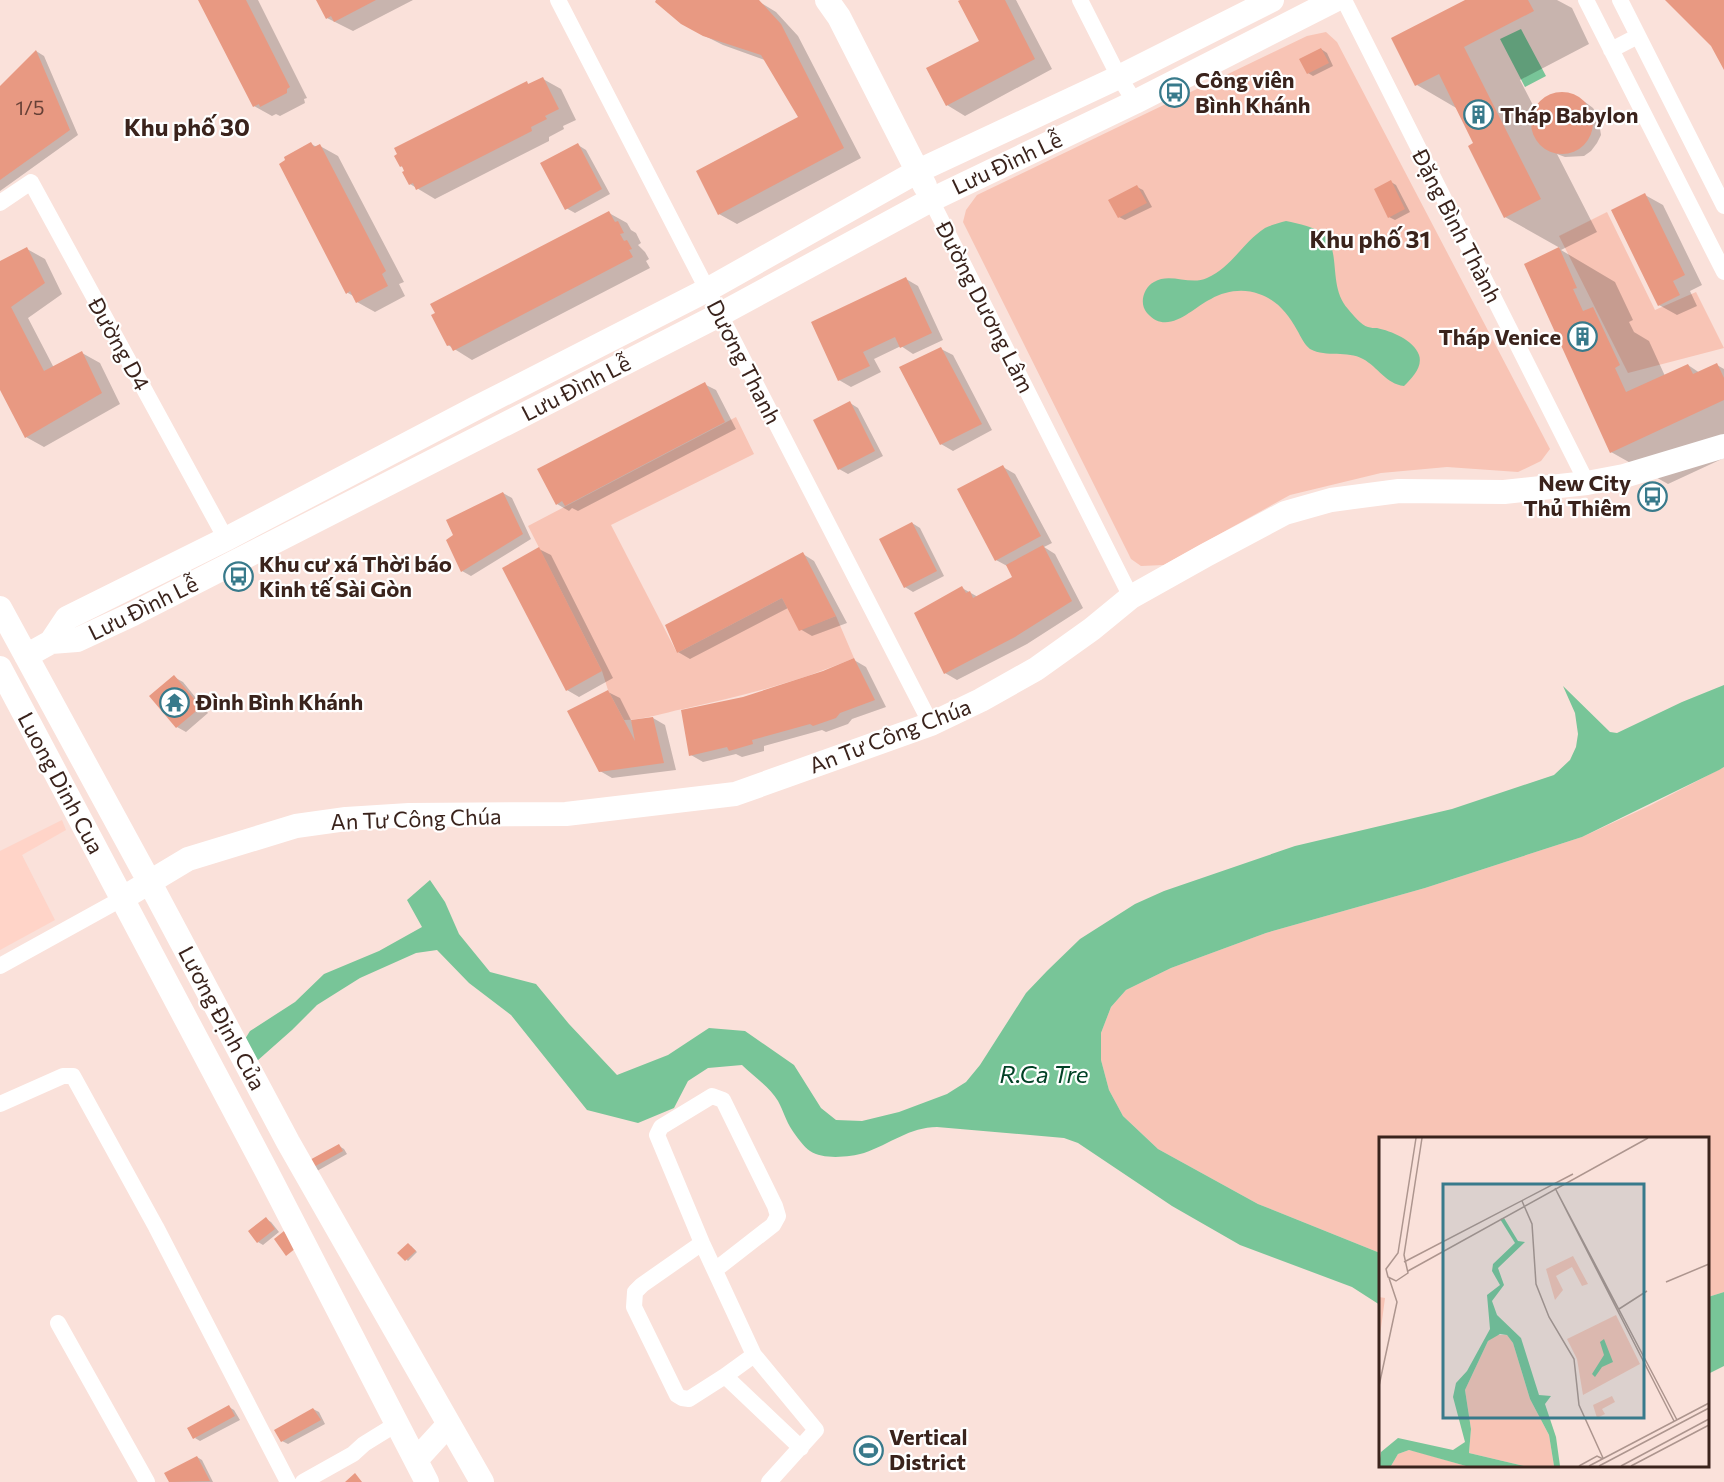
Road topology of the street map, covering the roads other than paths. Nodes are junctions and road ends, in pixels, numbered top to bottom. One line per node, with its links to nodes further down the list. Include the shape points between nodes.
1 (1080, 0): 11 (street)
2 (1272, 0): 11 (street, Lưu Đình Lễ)
3 (1335, 0): 12 (street, Lưu Đình Lễ)
4 (1344, 0): 21 (street, Đặng Bình Thành)
5 (1586, 0): 10 (street)
6 (1620, 0): 9 (street)
7 (564, 2): 18 (street, Dương Thanh)
8 (835, 6): 13 (street, Đường Dương Lâm)
9 (1638, 36): 10 (street); 16 (street)
10 (1611, 50): 17 (street)
11 (1119, 77): 12 (street); 13 (street, Lưu Đình Lễ)
12 (1135, 102): 14 (street, Lưu Đình Lễ)
13 (918, 171): 14 (street, Đường Dương Lâm); 18 (street, Lưu Đình Lễ)
14 (931, 200): 19 (street, Lưu Đình Lễ); 23 (street, Đường Dương Lâm)
15 (0, 203): 22 (street, Đường D4, via 31,182)
16 (1724, 206)
17 (1724, 272)
18 (707, 290): 19 (street, Dương Thanh); 22 (street, Lưu Đình Lễ)
19 (719, 315): 25 (street, Lưu Đình Lễ, via 133,614 77,640); 28 (street, Dương Thanh)
20 (1724, 446): 21 (street, An Tư Công Chúa, via 1624,477)
21 (1587, 483): 23 (street, An Tư Công Chúa, via 1504,492 1399,490 1331,500 1285,513)
22 (226, 539): 25 (street, Lưu Đình Lễ, via 67,618)
23 (1131, 597): 28 (street, An Tư Công Chúa, via 1036,669)
24 (0, 608): 26 (street, Lương Định Của)
25 (51, 642): 26 (street)
26 (26, 656): 29 (street, Lương Định Của)
27 (0, 668): 30 (street, Luong Dinh Cua)
28 (931, 724): 29 (street, An Tư Công Chúa, via 735,794 566,814 409,815 296,826 188,859)
29 (150, 883): 30 (street, An Tư Công Chúa); 39 (street, Lương Định Của, via 288,1142)
30 (123, 898): 31 (street); 38 (street, Lương Định Của)
31 (0, 966)
32 (0, 1104): 43 (street, via 63,1076 73,1076)
33 (702, 1243): 34 (street); 34 (street, via 657,1135 661,1127 712,1096 723,1100 778,1216 773,1225); 37 (street, via 642,1285 635,1292 634,1307 677,1395 689,1399)
34 (715, 1270): 36 (street)
35 (58, 1323): 42 (street)
36 (754, 1355): 37 (street); 40 (street, via 816,1430)
37 (725, 1376): 40 (street)
38 (398, 1423): 41 (street, Lương Định Của); 44 (street)
39 (448, 1425): 41 (street); 46 (street)
40 (801, 1448): 47 (street)
41 (417, 1459): 45 (street, Lương Định Của)
42 (147, 1482)
43 (288, 1482)
44 (303, 1482)
45 (427, 1482)
46 (482, 1482)
47 (769, 1482)

